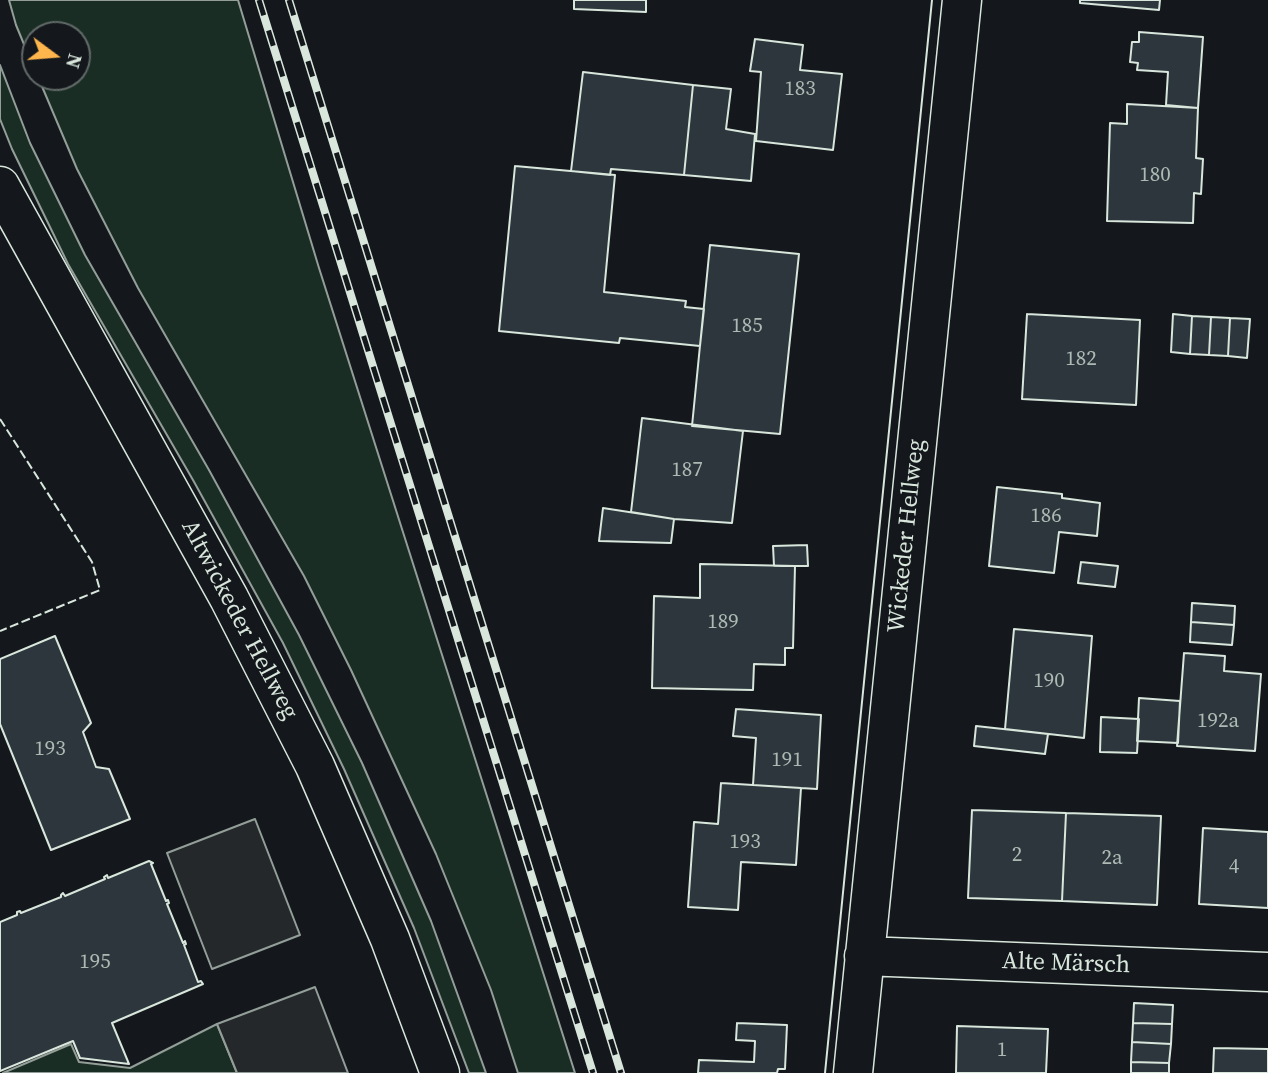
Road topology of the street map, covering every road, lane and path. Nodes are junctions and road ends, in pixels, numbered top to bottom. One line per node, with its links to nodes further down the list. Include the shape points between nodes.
1 (962, 0): 3 (street, Wickeder Hellweg)
2 (0, 186): 5 (street, Altwickeder Hellweg, via 229,598 315,766 390,939)
3 (864, 956): 4 (street, Alte Märsch); 6 (street, Wickeder Hellweg)
4 (1268, 972)
5 (440, 1073)
6 (853, 1073)

